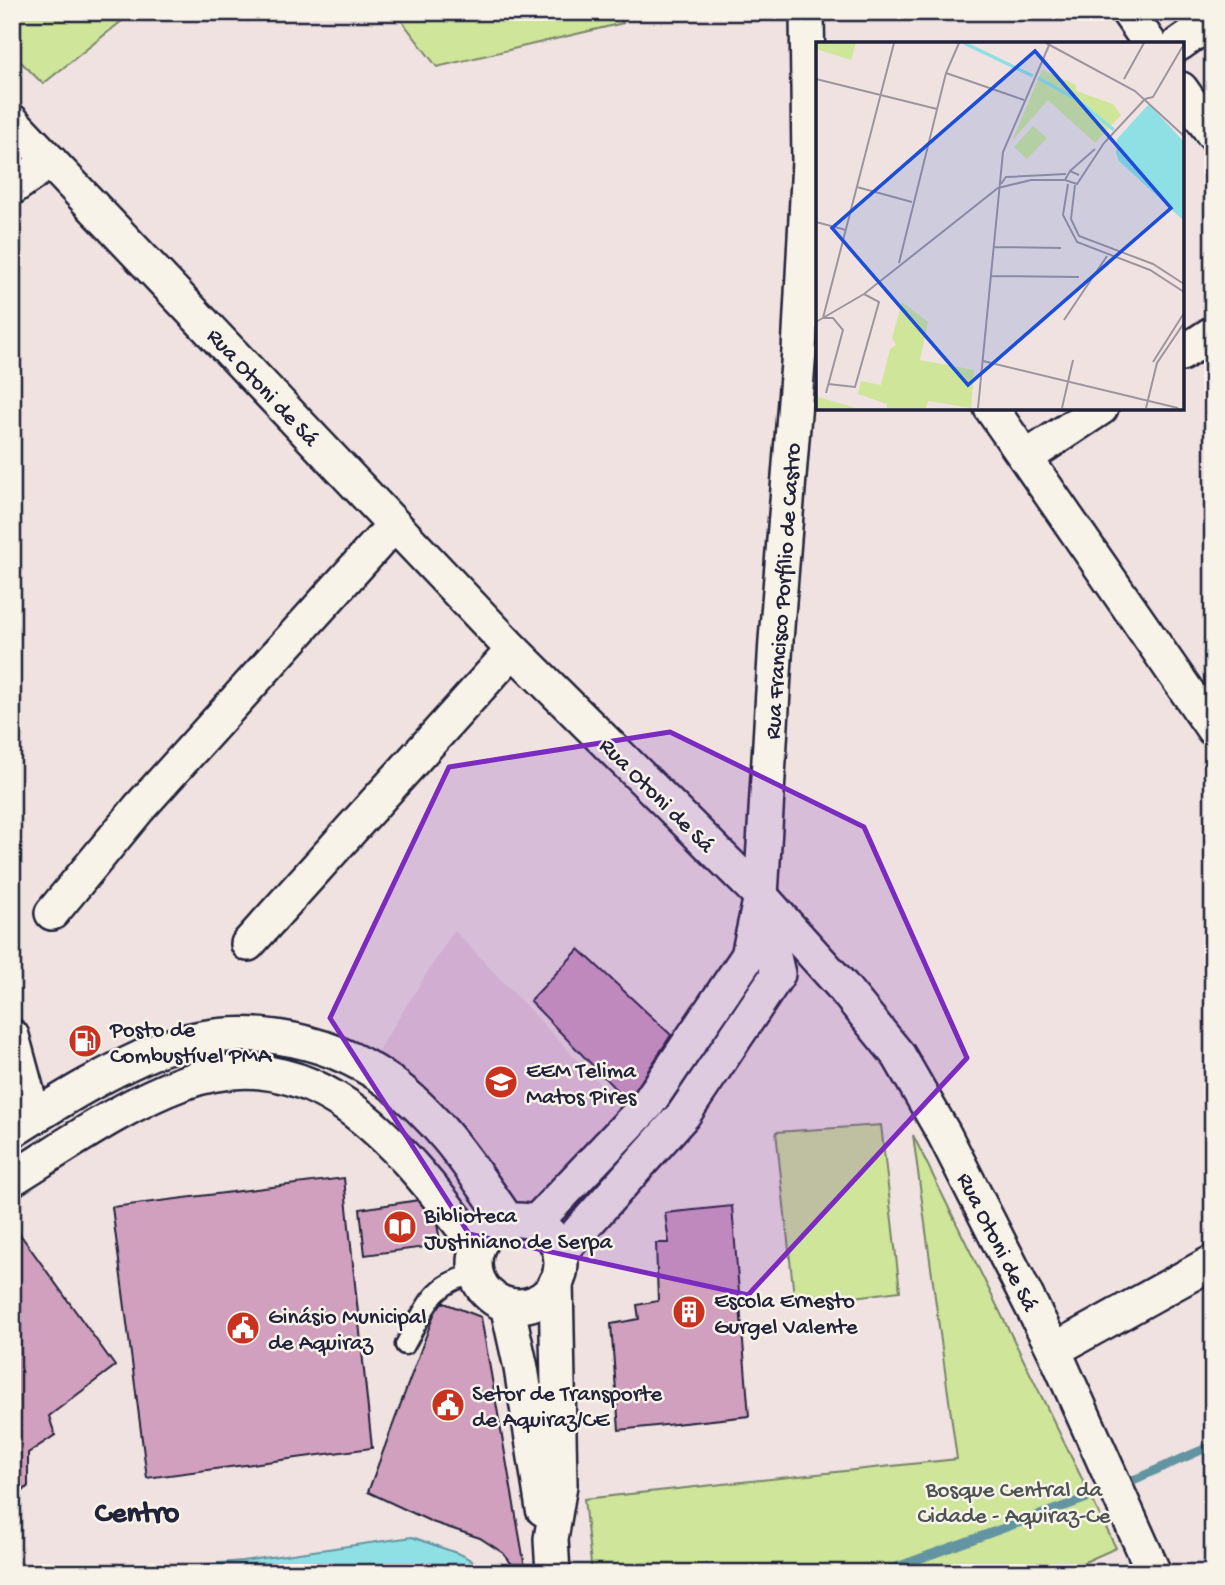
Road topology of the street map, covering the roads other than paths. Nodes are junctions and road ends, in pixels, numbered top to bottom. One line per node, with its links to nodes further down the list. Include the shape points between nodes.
1 (807, 12): 10 (street, Rua Francisco Porfílio de Castro)
2 (1128, 12): 4 (street)
3 (1213, 20): 5 (street)
4 (1149, 42)
5 (1182, 42)
6 (1183, 92): 8 (street)
7 (12, 121): 9 (street, Rua Otoni de Sá)
8 (1213, 134)
9 (50, 161): 11 (street); 17 (street, Rua Otoni de Sá)
10 (813, 166): 20 (street, Rua Francisco Porfílio de Castro)
11 (12, 188)
12 (1213, 333): 13 (street)
13 (1183, 353)
14 (992, 410): 16 (street)
15 (1098, 410): 16 (street)
16 (1027, 457): 19 (street)
17 (394, 525): 18 (street, Rua Otoni de Sá); 21 (street, via 139,808)
18 (513, 650): 20 (street, Rua Otoni de Sá); 22 (street)
19 (1213, 729)
20 (761, 896): 26 (street, via 748,956 671,1073 617,1138); 29 (street, via 778,974 684,1114); 32 (street, Rua Otoni de Sá, via 899,1056)
21 (52, 913)
22 (248, 944)
23 (12, 1036): 24 (street)
24 (23, 1124): 26 (street, via 161,1049 215,1035 254,1034 306,1043 389,1082 439,1128)
25 (12, 1179): 27 (street, via 114,1116 182,1083 235,1071 261,1072 338,1097 371,1122 421,1174)
26 (522, 1222): 27 (street, via 495,1227); 29 (street, via 555,1241)
27 (477, 1261): 30 (street, via 483,1288); 31 (lane, via 444,1284)
28 (1213, 1262): 32 (street)
29 (558, 1268): 30 (street, via 536,1302); 33 (street, via 560,1485)
30 (507, 1305): 33 (street)
31 (405, 1345)
32 (1054, 1350): 35 (street, Rua Otoni de Sá)
33 (551, 1539): 34 (street)
34 (553, 1573)
35 (1154, 1573)

